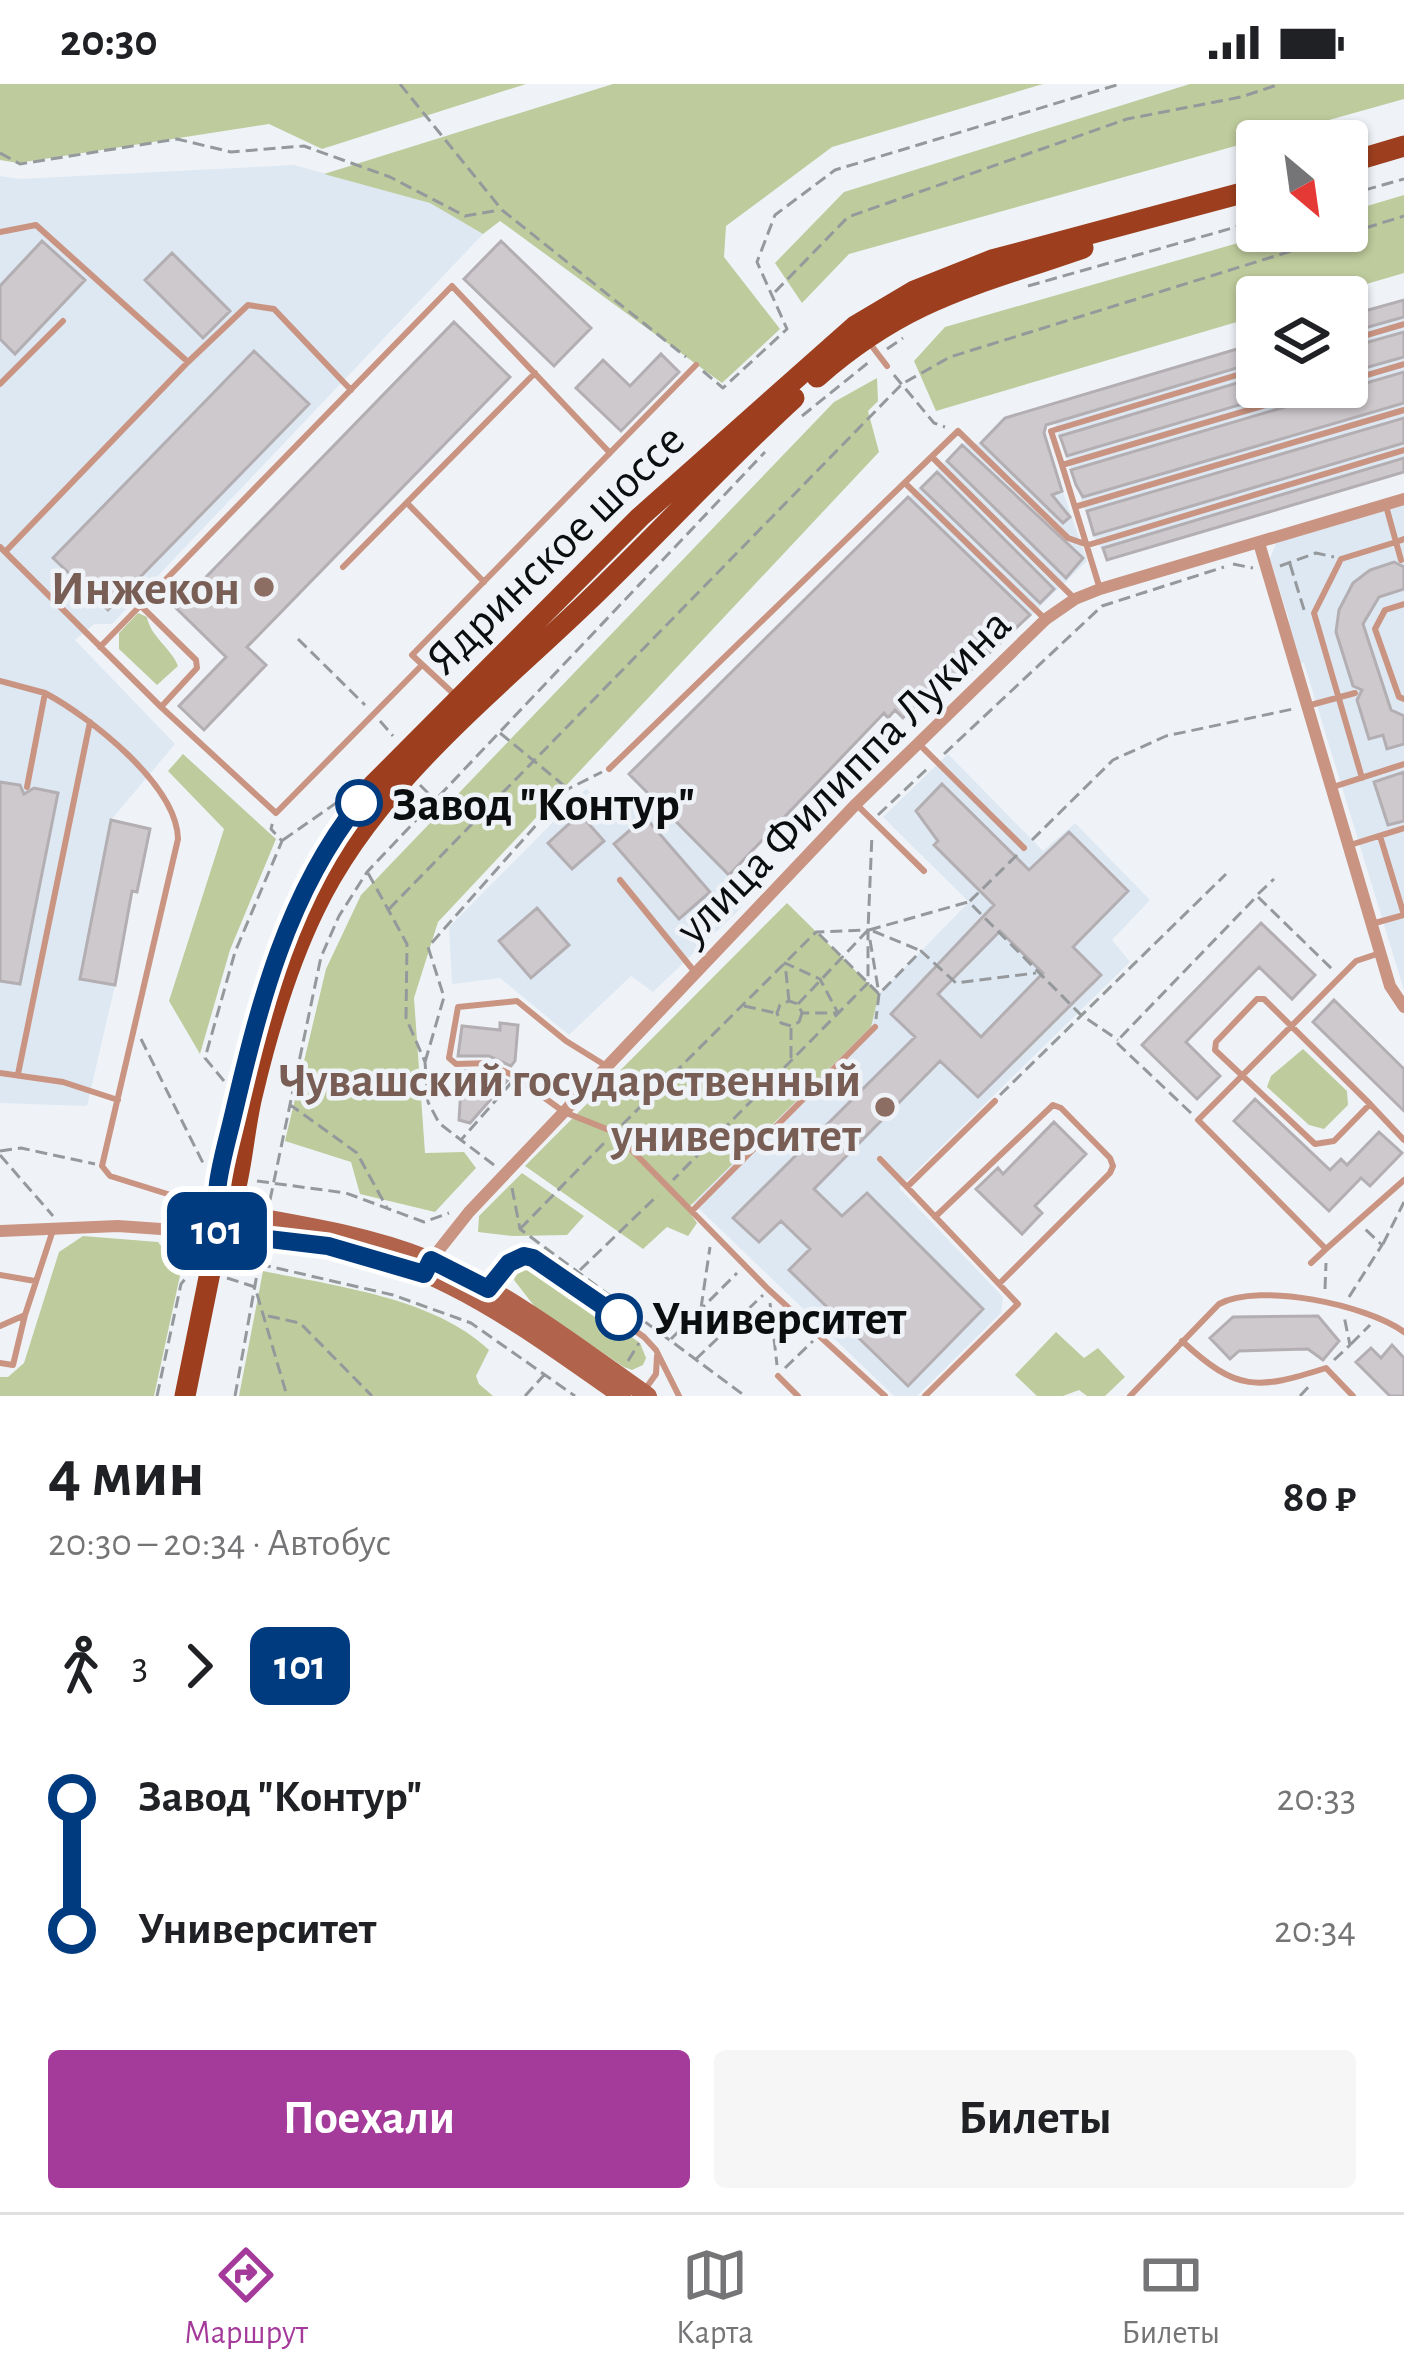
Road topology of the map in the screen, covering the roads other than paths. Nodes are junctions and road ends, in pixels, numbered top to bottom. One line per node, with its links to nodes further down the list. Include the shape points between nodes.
1 (1404, 146): 2 (main road)
2 (1368, 157)
3 (1236, 195): 4 (main road, Ядринское шоссе)
4 (1213, 202): 9 (main road, Ядринское шоссе, via 958,288 908,311); 51 (main road, Ядринское шоссе, via 992,260 870,316 640,517)
5 (0, 232): 10 (lane, via 36,225)
6 (63, 321): 17 (lane)
7 (1404, 324): 8 (lane)
8 (1368, 335)
9 (872, 346): 13 (lane); 51 (main road, Ядринское шоссе, via 776,414 588,602)
10 (188, 362): 18 (lane, via 248,305 274,309); 33 (lane)
11 (1404, 364): 16 (lane)
12 (696, 365): 22 (lane)
13 (886, 366)
14 (535, 373): 18 (lane, via 452,286); 22 (lane); 27 (lane)
15 (1236, 375): 24 (lane, via 1051,431)
16 (1368, 375)
17 (0, 384)
18 (351, 390): 40 (lane)
19 (1257, 408): 24 (lane)
20 (1404, 410): 29 (lane)
21 (1404, 449): 32 (lane)
22 (610, 453): 36 (lane)
23 (933, 458): 25 (lane); 32 (lane, via 958,431 1068,538); 38 (lane)
24 (1062, 466): 29 (lane)
25 (907, 484): 41 (lane); 57 (lane)
26 (1404, 499): 28 (street, улица Филиппа Лукина)
27 (407, 503): 35 (lane); 36 (lane)
28 (1385, 505): 30 (lane); 31 (street, улица Филиппа Лукина)
29 (1078, 506): 32 (lane)
30 (1400, 540): 34 (lane); 49 (lane, via 1341,559 1314,613)
31 (1259, 543): 37 (street, улица Филиппа Лукина); 53 (street)
32 (1088, 545): 37 (lane)
33 (3, 550): 42 (lane)
34 (1401, 560)
35 (344, 567)
36 (484, 582): 43 (lane, via 412,655)
37 (1100, 589): 38 (street, улица Филиппа Лукина)
38 (1075, 599): 41 (street, улица Филиппа Лукина)
39 (1404, 604): 45 (lane, via 1384,610 1375,629)
40 (141, 606): 42 (lane); 52 (lane, via 196,660)
41 (1046, 619): 55 (street, улица Филиппа Лукина)
42 (100, 647): 52 (lane)
43 (422, 665): 51 (lane); 52 (lane, via 276,813)
44 (0, 681): 47 (lane)
45 (1393, 683): 46 (lane); 50 (lane)
46 (1383, 686)
47 (45, 693): 54 (lane); 59 (lane)
48 (1355, 694): 49 (lane)
49 (1337, 698): 53 (lane); 58 (lane)
50 (1404, 700)
51 (465, 704): 86 (main road, Ядринское шоссе, via 354,841 315,907 278,1000)
52 (161, 706)
53 (1307, 706): 60 (street)
54 (90, 722): 76 (lane); 78 (lane, via 165,798 178,826)
55 (918, 743): 61 (street, улица Филиппа Лукина); 65 (lane)
56 (1404, 764): 58 (lane)
57 (609, 769)
58 (1362, 778): 60 (lane)
59 (27, 787)
60 (1331, 787): 64 (street)
61 (856, 804): 66 (lane); 70 (street, улица Филиппа Лукина)
62 (1404, 828): 63 (lane)
63 (1380, 836): 64 (lane); 68 (lane, via 1404,915)
64 (1348, 846): 68 (street)
65 (1024, 848)
66 (924, 871)
67 (620, 880): 70 (lane)
68 (1371, 924): 69 (street)
69 (1380, 953): 71 (street); 72 (lane, via 1356,961)
70 (696, 974): 74 (street, улица Филиппа Лукина)
71 (1404, 1007)
72 (1292, 1026): 77 (lane); 77 (lane, via 1257,999 1216,1042); 80 (lane)
73 (875, 1027): 87 (lane)
74 (608, 1067): 81 (street, улица Филиппа Лукина); 81 (lane, via 518,1001 458,1006 449,1058 488,1063)
75 (0, 1073): 76 (lane)
76 (17, 1074): 78 (lane)
77 (1242, 1076): 80 (lane, via 1316,1144 1334,1141); 92 (lane, via 1198,1120)
78 (118, 1100): 86 (lane, via 102,1166 110,1176)
79 (994, 1101): 85 (lane)
80 (1370, 1104): 82 (lane)
81 (565, 1112): 87 (lane, via 614,1132); 94 (street, улица Филиппа Лукина)
82 (1404, 1140)
83 (880, 1159): 85 (lane)
84 (1404, 1180): 92 (lane)
85 (907, 1187): 88 (lane)
86 (222, 1210): 91 (main road, Ядринское шоссе); 94 (main road, via 355,1237)
87 (692, 1211): 111 (lane)
88 (935, 1217): 97 (lane); 97 (lane, via 1053,1105 1110,1158 1109,1173)
89 (53, 1222): 90 (street); 91 (street); 96 (lane)
90 (0, 1231)
91 (218, 1233): 94 (main road); 107 (main road)
92 (1326, 1249): 93 (lane)
93 (1311, 1263)
94 (428, 1267): 98 (main road)
95 (0, 1275): 96 (lane)
96 (35, 1281): 99 (lane)
97 (999, 1284): 112 (lane, via 1018,1304)
98 (484, 1296): 103 (lane, via 516,1258 533,1258); 106 (main road); 108 (main road)
99 (25, 1315): 100 (lane); 104 (lane, via 13,1364)
100 (0, 1326)
101 (1404, 1332): 102 (lane, via 1289,1296 1234,1296)
102 (1182, 1341): 113 (lane); 114 (lane, via 1217,1373 1272,1385 1326,1368)
103 (656, 1350): 106 (lane, via 656,1374); 109 (lane)
104 (0, 1363)
105 (778, 1376): 110 (lane)
106 (644, 1395)
107 (185, 1396)
108 (622, 1396)
109 (679, 1396)
110 (798, 1396)
111 (885, 1396)
112 (925, 1396)
113 (1130, 1396)
114 (1353, 1396)

